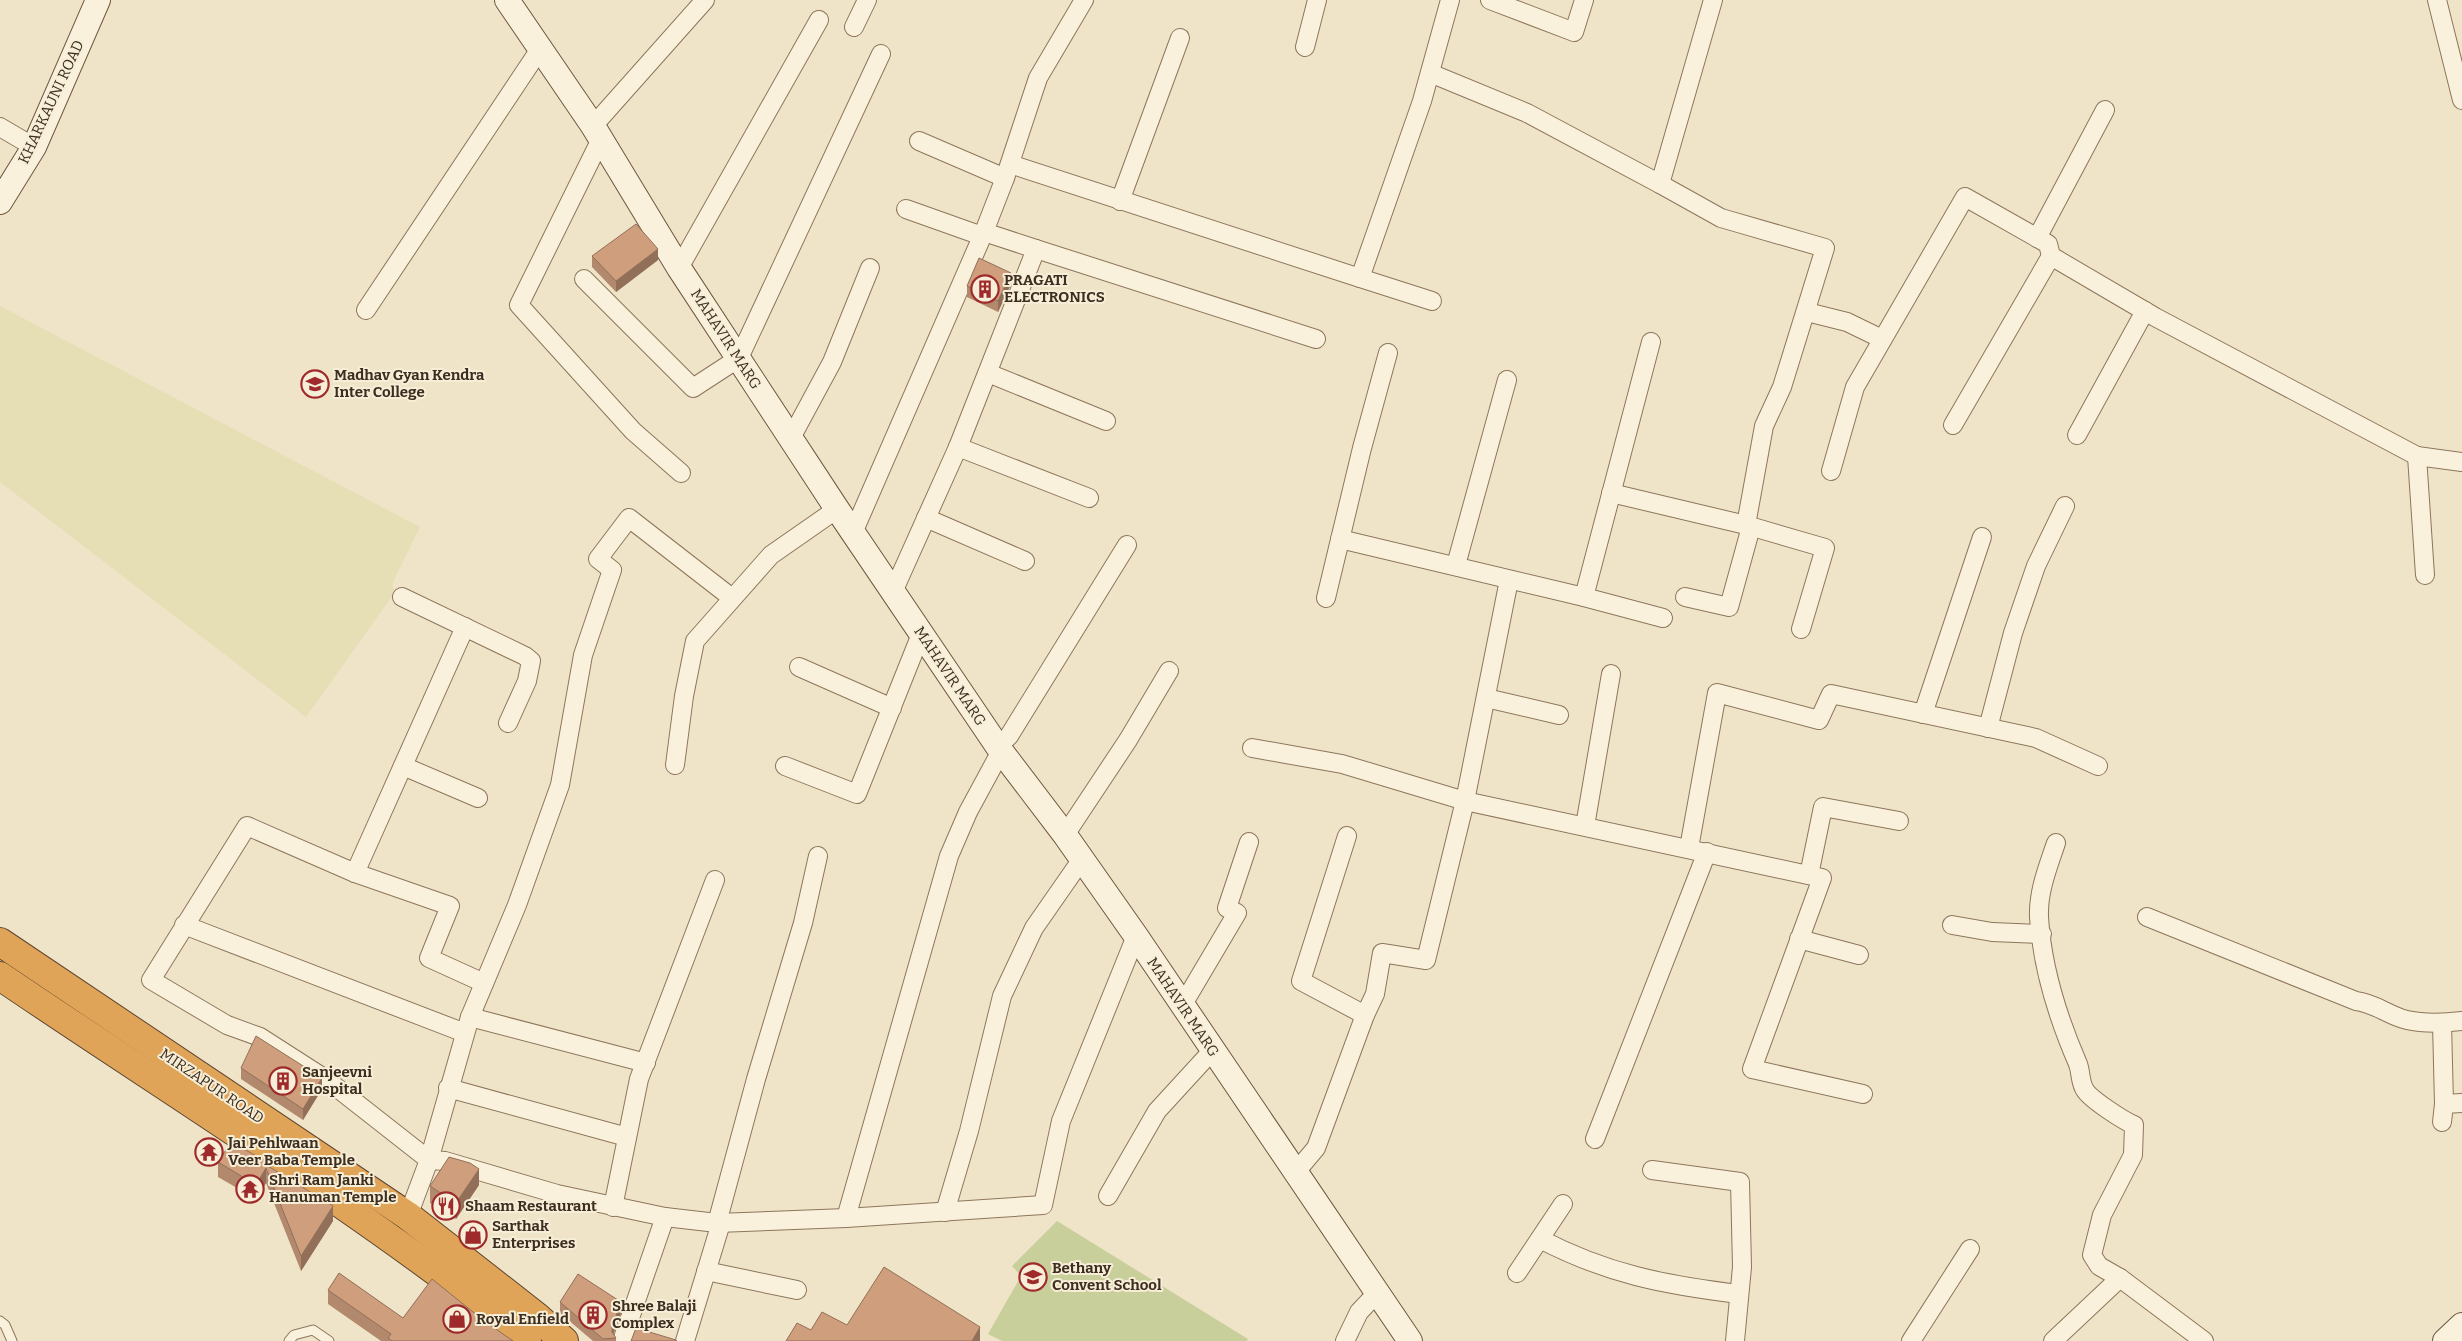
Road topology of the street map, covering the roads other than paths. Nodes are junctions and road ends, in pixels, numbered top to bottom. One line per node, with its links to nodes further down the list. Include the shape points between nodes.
1 (98, 0): 24 (street, KHARKAUNI ROAD)
2 (507, 0): 16 (street, MAHAVIR MARG)
3 (704, 0): 22 (street)
4 (867, 0): 13 (street)
5 (1084, 0): 25 (street, via 1038,78)
6 (1317, 0): 15 (street)
7 (1450, 0): 18 (street)
8 (1490, 0): 9 (street, via 1574,32)
9 (1584, 0)
10 (1713, 0): 26 (street)
11 (2437, 0): 19 (street)
12 (819, 20): 34 (street)
13 (854, 27)
14 (1180, 38): 27 (street)
15 (1305, 47)
16 (540, 49): 22 (street, MAHAVIR MARG); 39 (street)
17 (881, 54): 46 (street)
18 (1430, 73): 26 (street, via 1527,113); 36 (street)
19 (2462, 100)
20 (2106, 110): 31 (street)
21 (0, 127): 24 (street)
22 (597, 133): 34 (street, MAHAVIR MARG); 57 (street, via 519,305 633,431)
23 (920, 141): 25 (street)
24 (34, 148): 28 (street, KHARKAUNI ROAD)
25 (1008, 171): 27 (street); 30 (street)
26 (1660, 184): 40 (street, via 1721,218 1825,248)
27 (1120, 201): 36 (street)
28 (0, 202)
29 (906, 209): 30 (street)
30 (983, 234): 32 (street); 64 (street)
31 (2037, 238): 33 (street, via 2048,244); 43 (street, via 1965,197)
32 (1036, 249): 42 (street); 47 (street)
33 (2051, 256): 41 (street); 50 (street)
34 (679, 268): 46 (street, MAHAVIR MARG)
35 (870, 268): 52 (street, via 832,362)
36 (1360, 278): 38 (street)
37 (584, 279): 46 (street, via 692,388)
38 (1432, 301)
39 (366, 310)
40 (1807, 312): 43 (street, via 1847,322); 63 (street, via 1782,388 1764,426)
41 (2145, 312): 51 (street); 54 (street)
42 (1316, 338)
43 (1882, 339): 56 (street, via 1855,386)
44 (1651, 342): 58 (street)
45 (1388, 353): 66 (street)
46 (738, 358): 52 (street, MAHAVIR MARG)
47 (988, 373): 49 (street); 53 (street)
48 (1508, 380): 69 (street)
49 (1106, 421)
50 (1953, 425)
51 (2077, 436)
52 (791, 438): 61 (street, MAHAVIR MARG)
53 (958, 447): 59 (street); 62 (street)
54 (2417, 456): 55 (street); 70 (street)
55 (2462, 462)
56 (1832, 471)
57 (681, 473)
58 (1611, 493): 63 (street); 73 (street)
59 (1089, 498)
60 (2065, 506): 90 (street, via 2036,566 2013,633)
61 (837, 509): 64 (street, MAHAVIR MARG); 76 (street, via 771,555)
62 (926, 518): 68 (street); 72 (street)
63 (1749, 526): 75 (street, via 1730,607); 80 (street, via 1825,548)
64 (853, 533): 72 (street, MAHAVIR MARG)
65 (1982, 537): 87 (street)
66 (1340, 539): 69 (street); 77 (street)
67 (1127, 545): 92 (street)
68 (1025, 561)
69 (1456, 565): 71 (street)
70 (2425, 575)
71 (1509, 580): 73 (street); 85 (street)
72 (893, 592): 81 (street, MAHAVIR MARG)
73 (1584, 596): 78 (street)
74 (402, 597): 79 (street)
75 (1685, 597)
76 (732, 598): 93 (street, via 695,641); 121 (street, via 630,518 598,559 612,570 583,655 560,785 517,905)
77 (1326, 598)
78 (1663, 618)
79 (465, 627): 89 (street, via 531,661); 94 (street)
80 (1801, 629)
81 (921, 634): 86 (street); 92 (street, MAHAVIR MARG)
82 (799, 667): 86 (street)
83 (1169, 671): 101 (street)
84 (1612, 674): 100 (street)
85 (1486, 698): 88 (street); 98 (street)
86 (892, 708): 95 (street, via 858,794)
87 (1923, 714): 90 (street); 105 (street, via 1831,694 1819,720 1717,693)
88 (1559, 715)
89 (508, 723)
90 (1988, 728): 96 (street, via 2036,738)
91 (1252, 748): 98 (street, via 1342,764)
92 (999, 749): 101 (street, MAHAVIR MARG); 145 (street, via 949,856)
93 (675, 765)
94 (403, 766): 97 (street); 109 (street)
95 (785, 766)
96 (2098, 766)
97 (478, 798)
98 (1465, 801): 100 (street); 123 (street, via 1426,960 1382,953 1375,994)
99 (1899, 821): 110 (street, via 1823,808)
100 (1585, 826): 105 (street)
101 (1065, 835): 108 (street, MAHAVIR MARG)
102 (1347, 836): 123 (street, via 1300,981)
103 (1249, 842): 122 (street, via 1227,908 1237,913)
104 (2056, 843): 115 (street, via 2042,888 2039,916)
105 (1689, 848): 106 (street)
106 (1707, 852): 110 (street); 135 (street)
107 (818, 856): 146 (street, via 803,923 756,1079)
108 (1082, 859): 116 (street, MAHAVIR MARG); 142 (street, via 1034,928 1002,996 969,1131)
109 (355, 873): 113 (street, via 247,826); 121 (street, via 450,906 429,958)
110 (1809, 875): 117 (street, via 1822,878)
111 (715, 880): 128 (street)
112 (2147, 917): 125 (street, via 2356,1001 2368,1002 2406,1020)
113 (184, 925): 126 (street); 136 (street, via 151,980 227,1025 260,1037 327,1080)
114 (1952, 925): 115 (street, via 1992,932)
115 (2042, 934): 151 (street, via 2056,1009 2079,1066 2084,1090 2134,1125 2133,1155 2102,1215 2092,1255 2099,1266)
116 (1136, 936): 122 (street, MAHAVIR MARG); 142 (street, via 1061,1121 1043,1205)
117 (1799, 939): 119 (street); 130 (street, via 1752,1069)
118 (0, 942): 143 (highway, MIRZAPUR ROAD)
119 (1859, 955)
120 (0, 976): 160 (highway, MIRZAPUR ROAD, via 379,1229)
121 (484, 984): 126 (street)
122 (1182, 1006): 127 (street, MAHAVIR MARG)
123 (1365, 1015): 138 (street, via 1316,1148)
124 (2462, 1021): 125 (street)
125 (2442, 1023): 132 (street)
126 (467, 1025): 128 (street); 129 (street)
127 (1212, 1051): 138 (street, MAHAVIR MARG); 139 (street, via 1157,1111)
128 (646, 1062): 134 (street, via 639,1079)
129 (448, 1088): 134 (street); 136 (street)
130 (1863, 1094)
131 (2462, 1102): 132 (street)
132 (2444, 1104): 133 (street)
133 (2442, 1122)
134 (627, 1137): 141 (street)
135 (1595, 1139)
136 (429, 1160): 141 (street, via 444,1161); 143 (street)
137 (1652, 1170): 154 (street, via 1740,1182 1742,1267)
138 (1295, 1173): 153 (street, MAHAVIR MARG)
139 (1108, 1196)
140 (1563, 1204): 147 (street)
141 (613, 1207): 144 (street)
142 (945, 1212): 145 (street)
143 (408, 1216): 161 (highway, MIRZAPUR ROAD)
144 (665, 1217): 146 (street); 162 (street)
145 (846, 1218): 146 (street)
146 (719, 1223): 149 (street)
147 (1540, 1238): 150 (street); 154 (street, via 1575,1257 1624,1274 1687,1288)
148 (1970, 1248): 167 (street)
149 (706, 1271): 152 (street); 163 (street)
150 (1517, 1273)
151 (2120, 1278): 168 (street); 169 (street)
152 (797, 1290)
153 (1378, 1292): 164 (street, via 1359,1312); 165 (street, MAHAVIR MARG)
154 (1739, 1294): 166 (street)
155 (0, 1321): 157 (lane)
156 (2462, 1325): 170 (street)
157 (12, 1341)
158 (289, 1341): 159 (lane, via 294,1335 313,1330)
159 (329, 1341)
160 (527, 1341)
161 (564, 1341)
162 (622, 1341)
163 (685, 1341)
164 (1345, 1341)
165 (1410, 1341)
166 (1735, 1341)
167 (1911, 1341)
168 (2053, 1341)
169 (2204, 1341)
170 (2446, 1341)

